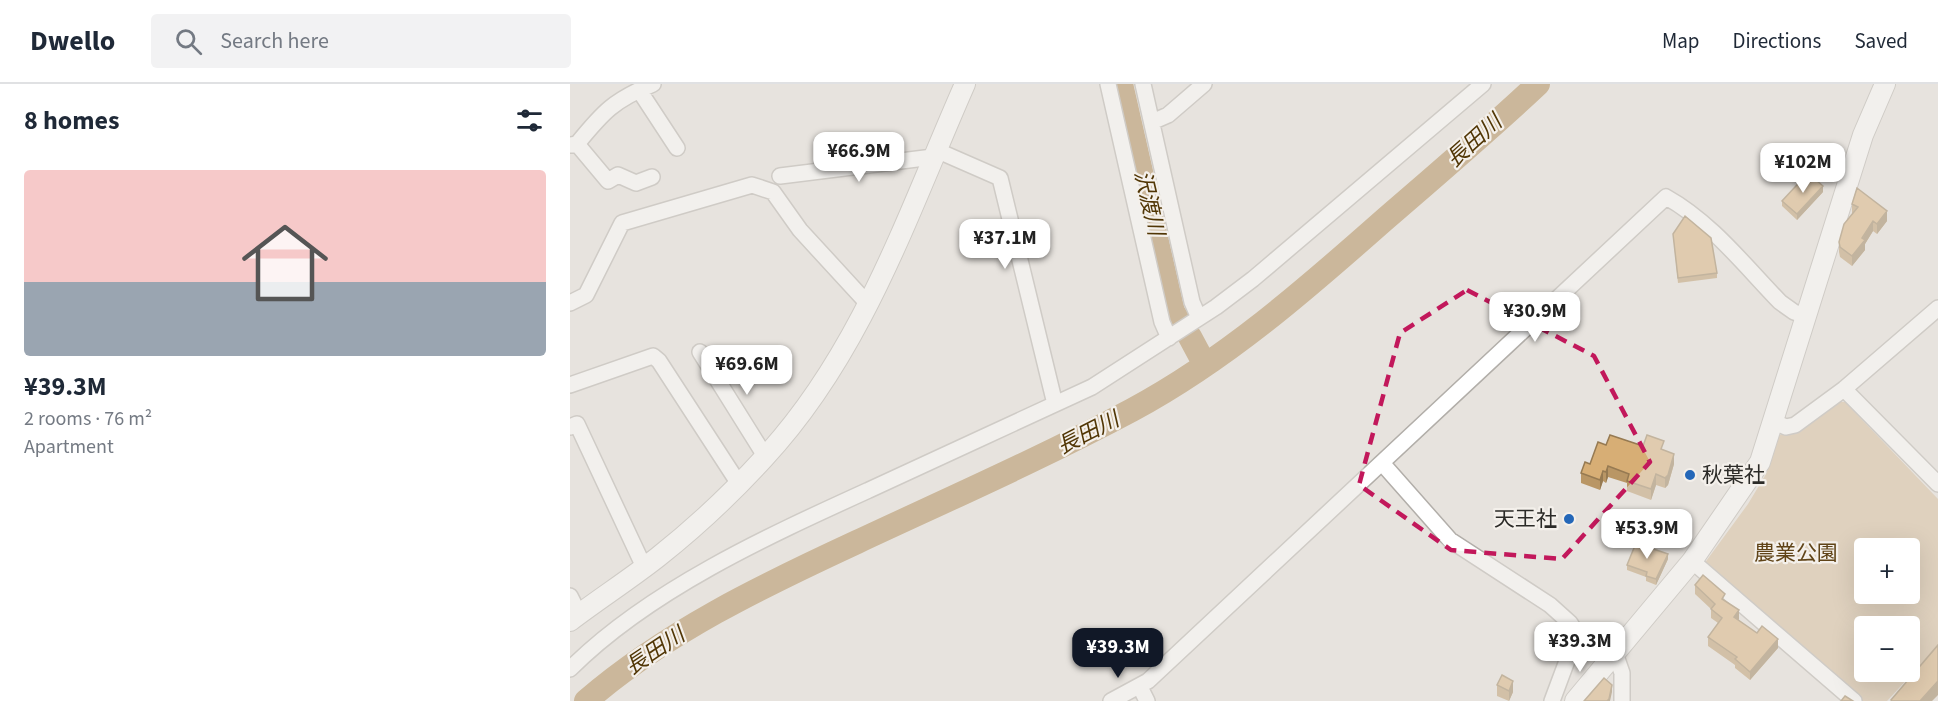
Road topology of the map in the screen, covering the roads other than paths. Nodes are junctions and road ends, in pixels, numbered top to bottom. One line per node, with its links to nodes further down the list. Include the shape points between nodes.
1 (965, 84): 11 (street)
2 (1108, 84): 19 (street, via 1162,322)
3 (1143, 84): 8 (street)
4 (1204, 84): 8 (street, via 1168,115)
5 (1483, 84): 18 (street, via 1342,206)
6 (1885, 84): 17 (street, via 1863,135)
7 (646, 87): 9 (street, via 604,111); 10 (street)
8 (1152, 122): 18 (street)
9 (574, 144): 13 (street, via 608,181 618,175 636,183)
10 (677, 148)
11 (934, 153): 12 (street); 15 (street); 23 (street, via 1000,178)
12 (780, 176)
13 (652, 177)
14 (570, 303): 15 (street, via 586,295 622,222 752,185 773,192 800,230)
15 (868, 304): 26 (street, via 826,376)
16 (1938, 308): 22 (street)
17 (1806, 316): 24 (street); 27 (street, via 1780,302 1708,228 1666,198)
18 (1199, 318): 19 (street)
19 (1169, 338): 23 (street, via 1092,387)
20 (700, 352): 26 (street)
21 (570, 385): 28 (street, via 653,356 660,361)
22 (1844, 390): 24 (street, via 1795,425 1786,427); 29 (street)
23 (1055, 404): 35 (street, via 773,534 633,616)
24 (1774, 422): 30 (street, via 1752,477)
25 (570, 427): 31 (street, via 577,424)
26 (765, 456): 28 (street)
27 (1382, 464): 36 (street); 39 (street, via 1450,540 1570,622 1577,634)
28 (739, 484): 31 (street)
29 (1938, 484)
30 (1692, 561): 34 (street); 42 (street)
31 (644, 567): 33 (street)
32 (570, 596): 33 (street)
33 (574, 617)
34 (1616, 653): 40 (street); 41 (street, via 1622,673)
35 (570, 669)
36 (1140, 687): 37 (street); 38 (street)
37 (1111, 701)
38 (1147, 701)
39 (1552, 701)
40 (1575, 701)
41 (1622, 701)
42 (1854, 701)

